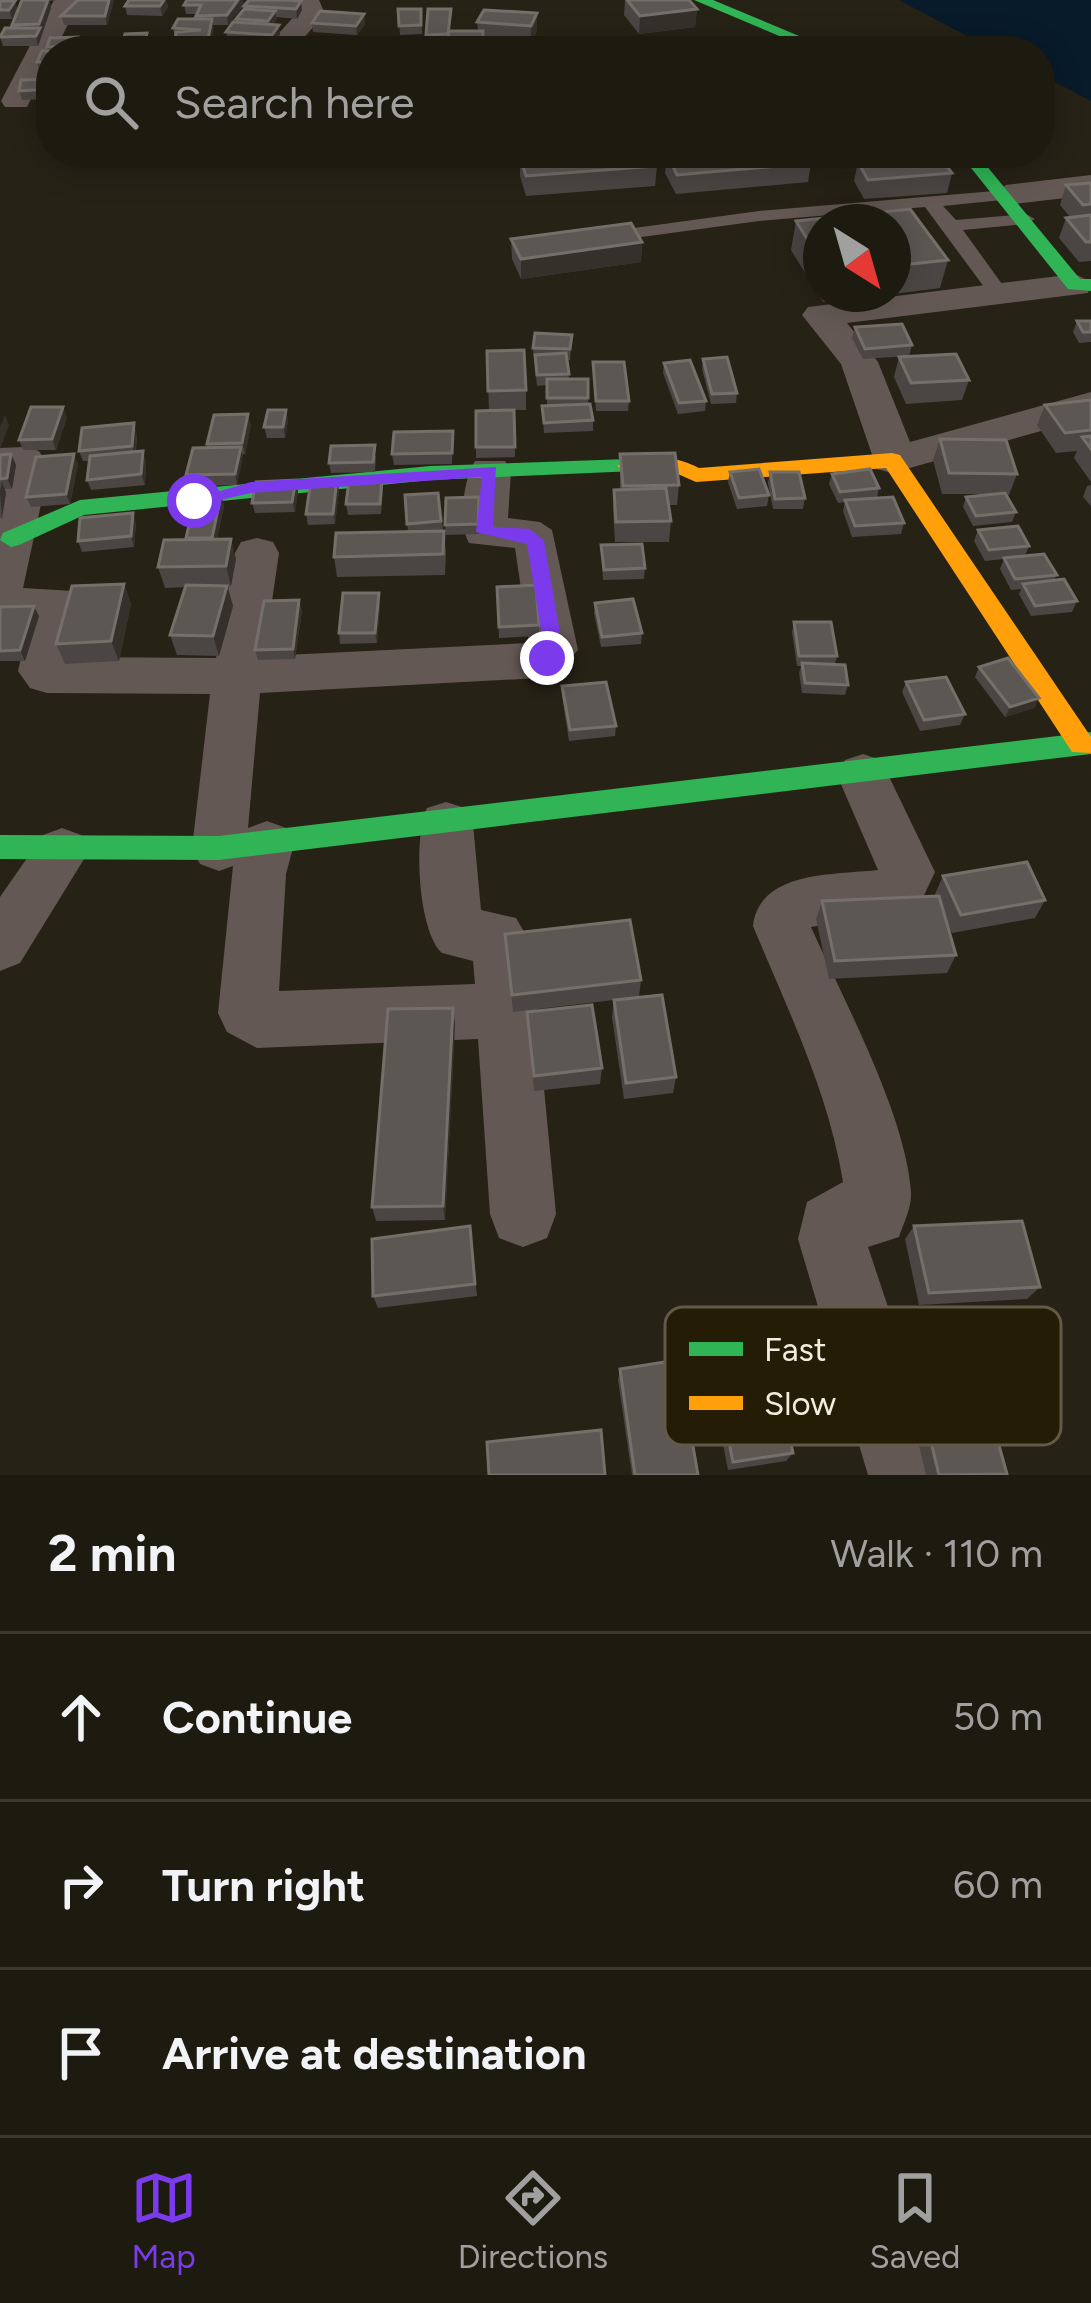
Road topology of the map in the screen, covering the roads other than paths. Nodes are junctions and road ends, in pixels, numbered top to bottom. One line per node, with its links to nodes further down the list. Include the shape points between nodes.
1 (67, 0): 4 (street)
2 (306, 0): 5 (street, via 310,14)
3 (701, 0): 6 (street)
4 (49, 36)
5 (290, 36)
6 (791, 36)
7 (36, 61): 8 (street)
8 (16, 101)
9 (981, 168): 12 (street)
10 (1091, 185): 12 (street)
11 (930, 202): 12 (lane); 13 (lane); 14 (lane)
12 (1016, 207): 13 (lane); 15 (street)
13 (951, 226): 16 (lane)
14 (588, 239)
15 (1083, 285): 16 (street)
16 (997, 291): 18 (street, via 821,315 859,362)
17 (1091, 404): 18 (street)
18 (892, 460): 20 (street, via 696,475 674,464); 26 (street)
19 (0, 461): 21 (street, via 24,460 28,467)
20 (490, 471): 21 (street, via 80,508); 25 (street, via 484,532 536,541 554,650 547,658)
21 (11, 539): 23 (street)
22 (257, 553): 25 (street)
23 (0, 587)
24 (0, 604): 25 (street, via 57,603 47,675)
25 (234, 703): 29 (street)
26 (1087, 744): 27 (street)
27 (862, 775): 28 (street); 35 (street, via 907,872 904,885 798,904 782,918 882,1194 875,1213 831,1226)
28 (446, 824): 29 (street); 33 (street, via 454,928 498,938)
29 (243, 846): 31 (street); 33 (street, via 258,874 248,1013 256,1020)
30 (0, 847): 31 (street)
31 (62, 851): 32 (street)
32 (0, 946)
33 (509, 1010): 34 (street)
34 (523, 1214)
35 (853, 1307)
36 (897, 1445): 37 (street)
37 (906, 1475)

